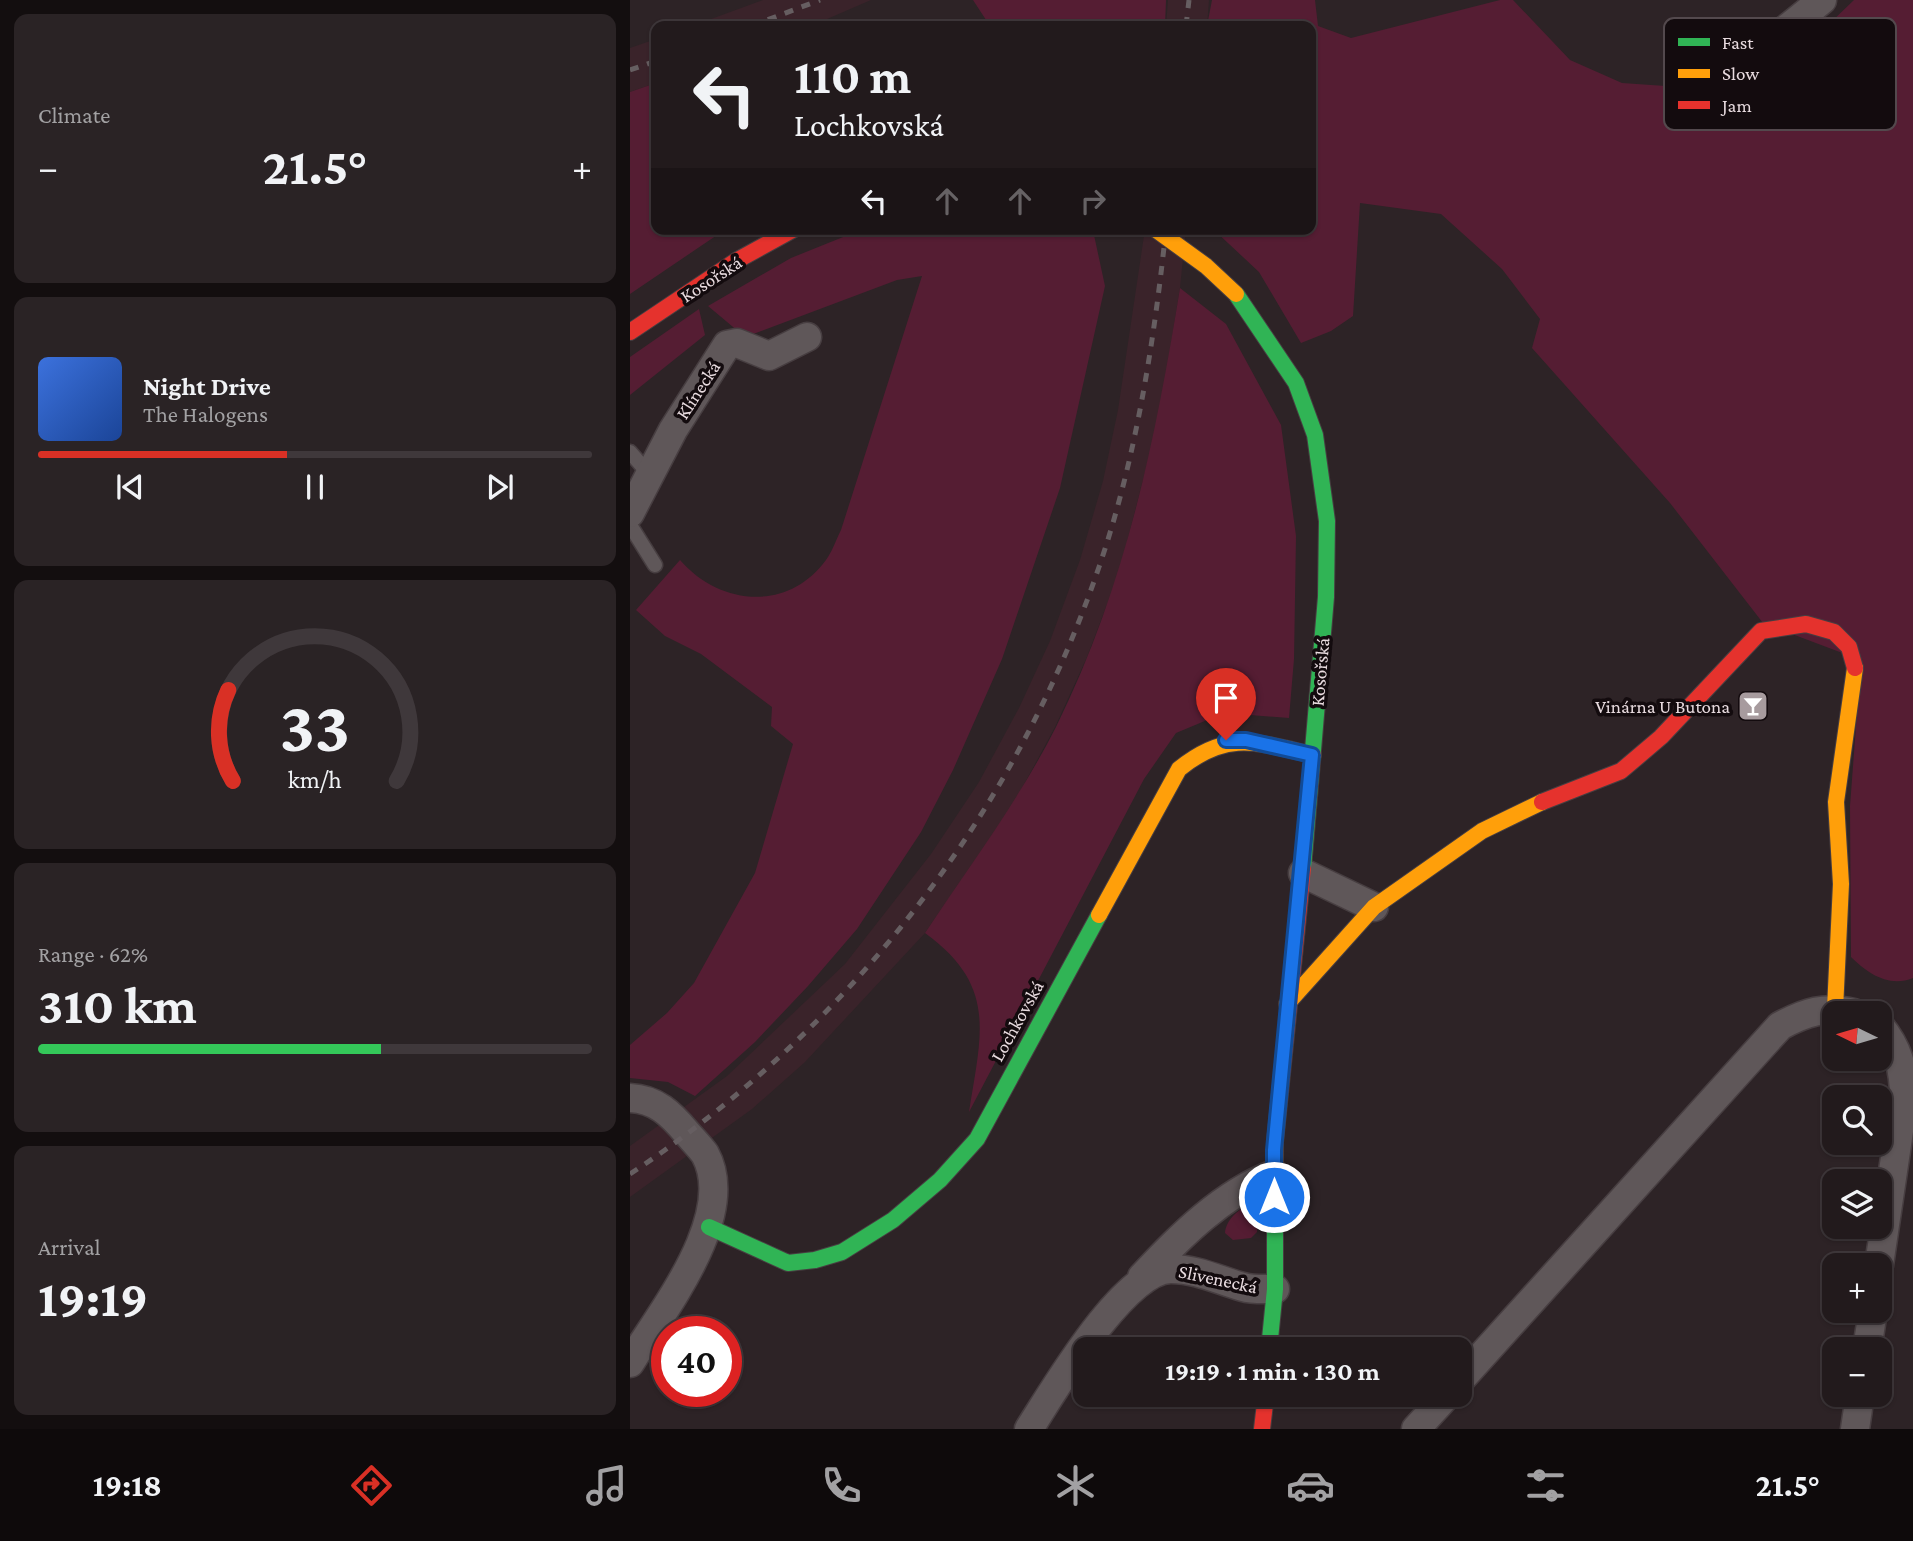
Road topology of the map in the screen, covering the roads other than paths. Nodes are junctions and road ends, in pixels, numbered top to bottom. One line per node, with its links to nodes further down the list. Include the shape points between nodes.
1 (1822, 0): 2 (street)
2 (1800, 18)
3 (783, 235): 5 (street, Kosořská)
4 (1163, 235): 12 (street, Kosořská, bridge, via 1236,294 1296,383 1315,435 1327,521 1326,597)
5 (630, 332)
6 (807, 337): 8 (street, Klínecká, via 769,356 737,343 727,345)
7 (630, 452): 8 (lane)
8 (649, 474): 9 (street, Klínecká)
9 (630, 513)
10 (630, 525): 11 (lane)
11 (655, 565)
12 (1312, 755): 13 (street, Kosořská); 21 (street, Lochkovská, via 1226,740 1197,751 1179,769 977,1139 942,1181 855,1246 826,1257 786,1263)
13 (1303, 873): 14 (street); 16 (street, Kosořská)
14 (1374, 907): 15 (street, via 1482,831 1527,807 1620,771 1661,737 1761,631 1807,624 1834,632 1849,647 1855,669 1836,802); 16 (street)
15 (1844, 1001)
16 (1287, 1004): 20 (street, Kosořská)
17 (1822, 1011): 28 (street, via 1807,1011 1780,1026)
18 (1892, 1042): 22 (street, via 1904,1071 1904,1097)
19 (630, 1098): 21 (street, via 660,1105 705,1155 713,1185)
20 (1274, 1174): 23 (street, via 1252,1182 1224,1202 1170,1246); 24 (street, Kosořská)
21 (709, 1227): 27 (street)
22 (1881, 1253)
23 (1133, 1287): 24 (street, Slivenecká, via 1168,1268 1204,1272 1245,1288); 32 (street, Slivenecká, via 1096,1327)
24 (1275, 1289): 25 (street, Slivenecká); 26 (street, Slivenecká)
25 (1270, 1337)
26 (1288, 1337)
27 (630, 1363)
28 (1472, 1367)
29 (1265, 1407): 33 (street)
30 (1436, 1407): 34 (street)
31 (1858, 1407): 35 (street)
32 (1029, 1429)
33 (1262, 1429)
34 (1416, 1429)
35 (1855, 1429)

